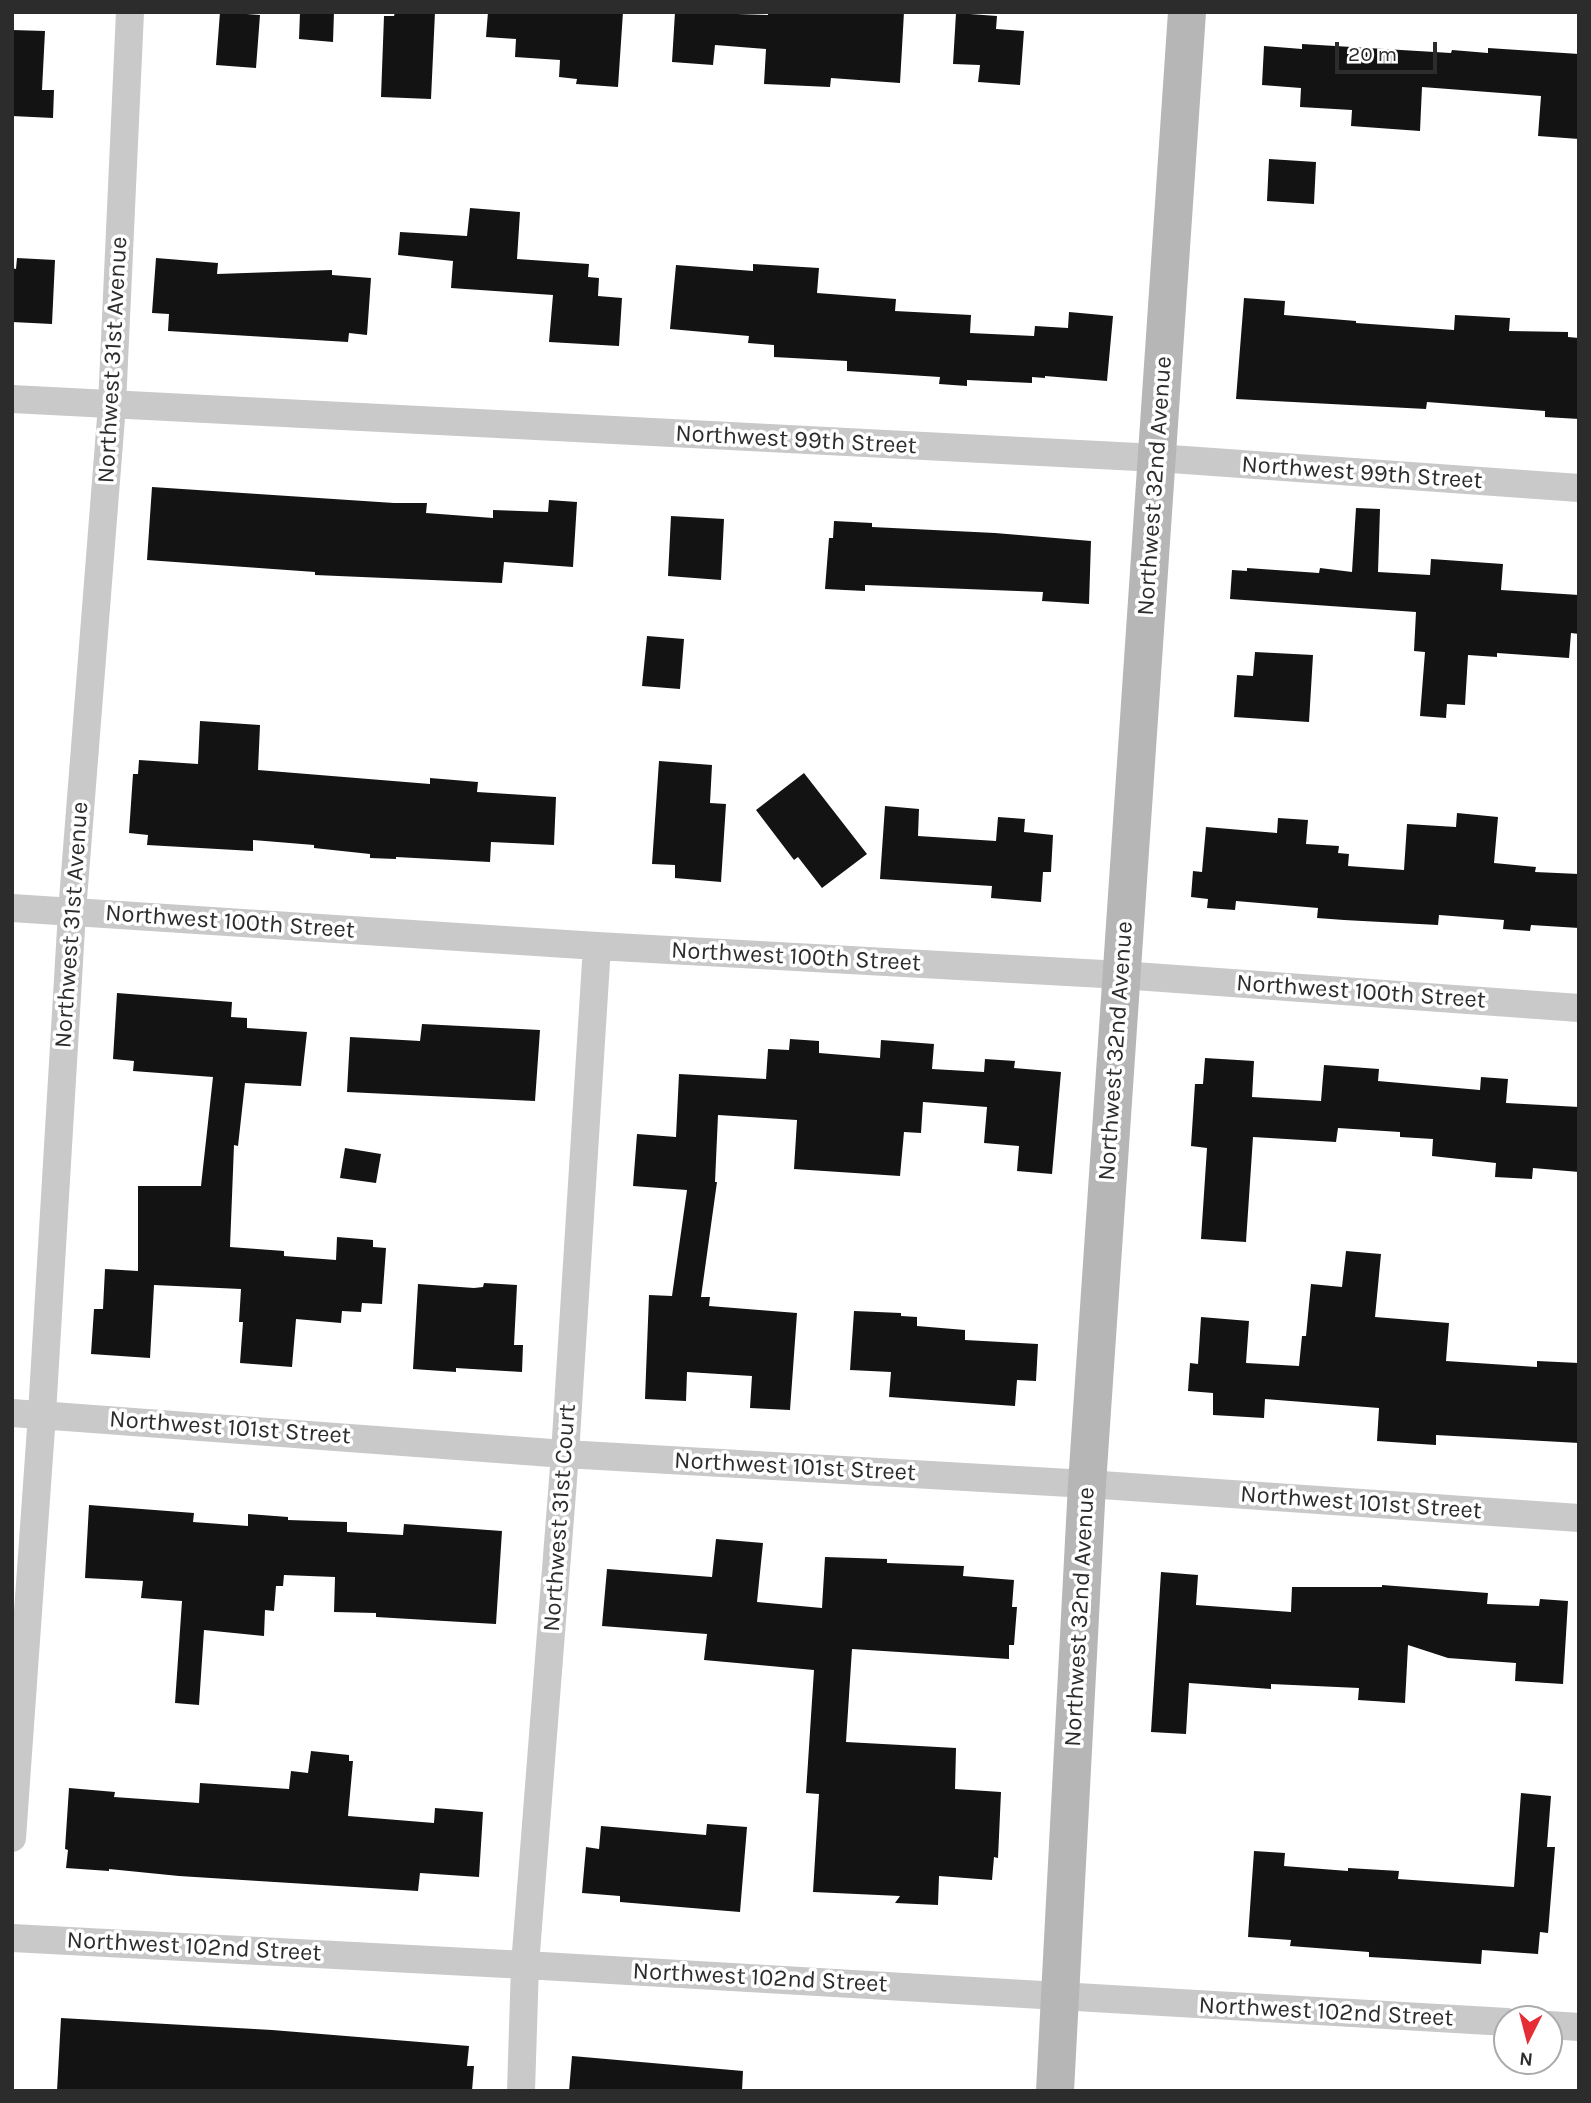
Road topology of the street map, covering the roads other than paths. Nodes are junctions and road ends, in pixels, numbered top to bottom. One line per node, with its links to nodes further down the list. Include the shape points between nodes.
1 (130, 12): 4 (street, Northwest 31st Avenue)
2 (1187, 12): 5 (main road, Northwest 32nd Avenue)
3 (12, 399): 4 (street, Northwest 99th Street)
4 (112, 405): 5 (street, Northwest 99th Street); 8 (street, Northwest 31st Avenue)
5 (1157, 458): 6 (street, Northwest 99th Street); 10 (main road, Northwest 32nd Avenue)
6 (1579, 488)
7 (12, 908): 8 (street, Northwest 100th Street)
8 (72, 912): 9 (street, Northwest 100th Street); 13 (street, Northwest 31st Avenue)
9 (597, 946): 10 (street, Northwest 100th Street); 14 (street, Northwest 31st Court)
10 (1121, 975): 11 (street, Northwest 100th Street); 15 (main road, Northwest 32nd Avenue)
11 (1579, 1007)
12 (12, 1413): 13 (street, Northwest 101st Street)
13 (42, 1415): 14 (street, Northwest 101st Street); 17 (street, Northwest 31st Avenue)
14 (565, 1454): 15 (street, Northwest 101st Street); 19 (street, Northwest 31st Court)
15 (1087, 1484): 16 (street, Northwest 101st Street); 20 (main road, Northwest 32nd Avenue)
16 (1579, 1518)
17 (12, 1838)
18 (12, 1938): 19 (street, Northwest 102nd Street)
19 (525, 1965): 20 (street, Northwest 102nd Street); 22 (street, Northwest 31st Court)
20 (1061, 1996): 21 (street, Northwest 102nd Street); 23 (main road, Northwest 32nd Avenue)
21 (1493, 2021)
22 (521, 2091)
23 (1055, 2091)

